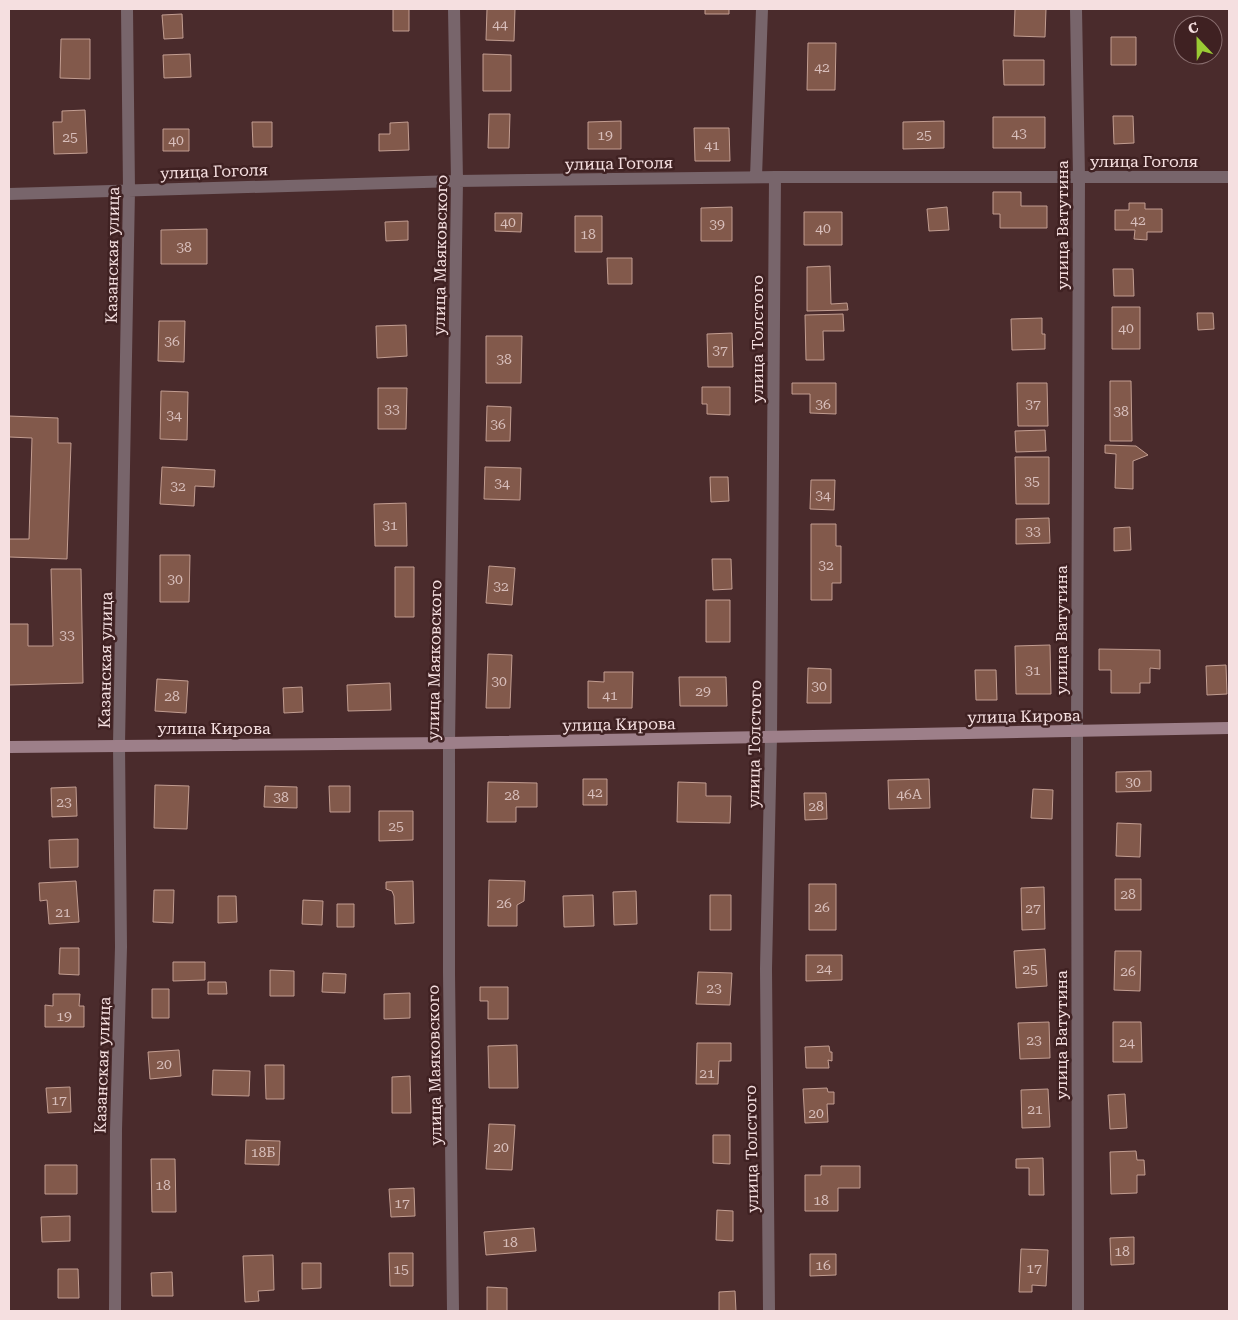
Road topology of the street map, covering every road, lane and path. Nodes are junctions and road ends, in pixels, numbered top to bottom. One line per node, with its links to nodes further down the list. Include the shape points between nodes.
1 (127, 9): 10 (street, Казанская улица)
2 (454, 9): 9 (street, улица Маяковского)
3 (762, 9): 5 (street)
4 (1076, 9): 8 (street, улица Ватутина)
5 (756, 177): 6 (street, улица Гоголя); 9 (street, улица Гоголя)
6 (775, 177): 8 (street, улица Гоголя); 14 (street, улица Толстого)
7 (1229, 177): 8 (street, улица Гоголя)
8 (1079, 178): 13 (street, улица Ватутина)
9 (457, 181): 10 (street, улица Гоголя); 15 (street, улица Маяковского)
10 (129, 190): 11 (street, улица Гоголя); 16 (street, Казанская улица)
11 (9, 194)
12 (1229, 728): 13 (street, улица Кирова)
13 (1077, 731): 14 (street, улица Кирова); 21 (street, улица Ватутина)
14 (771, 738): 15 (street, улица Кирова); 20 (street, улица Толстого, via 766,969)
15 (449, 743): 16 (street, улица Кирова); 19 (street, улица Маяковского)
16 (119, 745): 17 (street, улица Кирова); 18 (street, Казанская улица, via 121,947)
17 (9, 747)
18 (115, 1311)
19 (453, 1311)
20 (770, 1311)
21 (1078, 1311)

